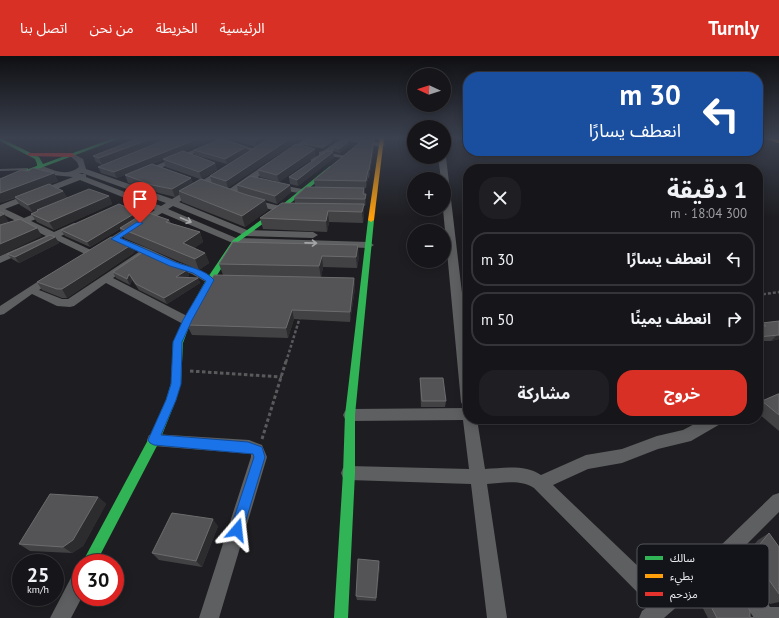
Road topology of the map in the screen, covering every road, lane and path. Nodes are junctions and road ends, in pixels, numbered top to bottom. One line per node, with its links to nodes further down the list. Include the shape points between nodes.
1 (40, 164): 13 (main road)
2 (46, 164): 13 (main road)
3 (83, 164): 16 (street)
4 (161, 164): 10 (street)
5 (271, 164): 18 (street)
6 (310, 164): 12 (street)
7 (334, 164): 23 (main road)
8 (377, 164): 41 (main road, via 368,211)
9 (443, 164): 54 (street)
10 (155, 167): 15 (street); 17 (street)
11 (226, 167): 20 (street)
12 (306, 167)
13 (35, 168): 14 (lane); 16 (street, via 57,175); 19 (main road)
14 (0, 170)
15 (169, 172)
16 (78, 174): 17 (street, via 95,171); 21 (street); 30 (street)
17 (126, 179): 21 (street); 27 (street)
18 (248, 179): 22 (street); 23 (street, via 284,184)
19 (0, 181)
20 (198, 183): 22 (street); 27 (street)
21 (106, 187): 25 (street); 26 (street)
22 (222, 191): 31 (street)
23 (302, 191): 24 (street); 31 (main road)
24 (324, 191)
25 (92, 193)
26 (135, 199): 28 (street); 33 (street)
27 (174, 203): 33 (street); 37 (street)
28 (121, 206)
29 (58, 207): 34 (street)
30 (0, 209): 34 (street)
31 (280, 209): 32 (street); 37 (main road)
32 (295, 209)
33 (162, 210): 39 (street); 40 (street, one-way to 40)
34 (23, 221): 36 (street); 38 (street)
35 (87, 221): 38 (street)
36 (0, 231)
37 (246, 233): 40 (main road); 41 (street)
38 (54, 236): 39 (street, via 87,255); 43 (street)
39 (114, 239): 42 (street)
40 (235, 241): 41 (street, one-way to 41); 46 (main road)
41 (369, 241): 58 (main road, via 361,283)
42 (146, 251): 45 (street); 46 (street)
43 (0, 260)
44 (58, 274): 48 (street)
45 (107, 279): 48 (street, via 76,300 65,304); 53 (street)
46 (210, 280): 47 (street); 53 (main road)
47 (234, 280)
48 (31, 290): 51 (street)
49 (779, 292): 50 (path)
50 (763, 294)
51 (0, 311)
52 (301, 312): 56 (path)
53 (187, 320): 55 (main road, via 178,342)
54 (463, 355)
55 (176, 370): 56 (path); 61 (main road, via 176,384 171,400)
56 (282, 377): 62 (path)
57 (463, 414): 58 (street)
58 (350, 415): 63 (main road)
59 (471, 424): 64 (street)
60 (708, 424): 65 (street, via 686,436 622,456 586,462)
61 (154, 440): 62 (street, via 248,447); 68 (main road)
62 (258, 450): 75 (street, via 259,457)
63 (349, 473): 64 (street); 76 (main road)
64 (478, 476): 65 (street, via 517,475 531,477); 77 (street)
65 (540, 483): 69 (street)
66 (779, 501): 67 (street)
67 (734, 544)
68 (94, 554)
69 (637, 578)
70 (72, 596): 74 (street)
71 (660, 608): 78 (street)
72 (763, 608): 73 (street)
73 (770, 617)
74 (60, 618)
75 (209, 618)
76 (341, 618)
77 (496, 618)
78 (649, 618)

